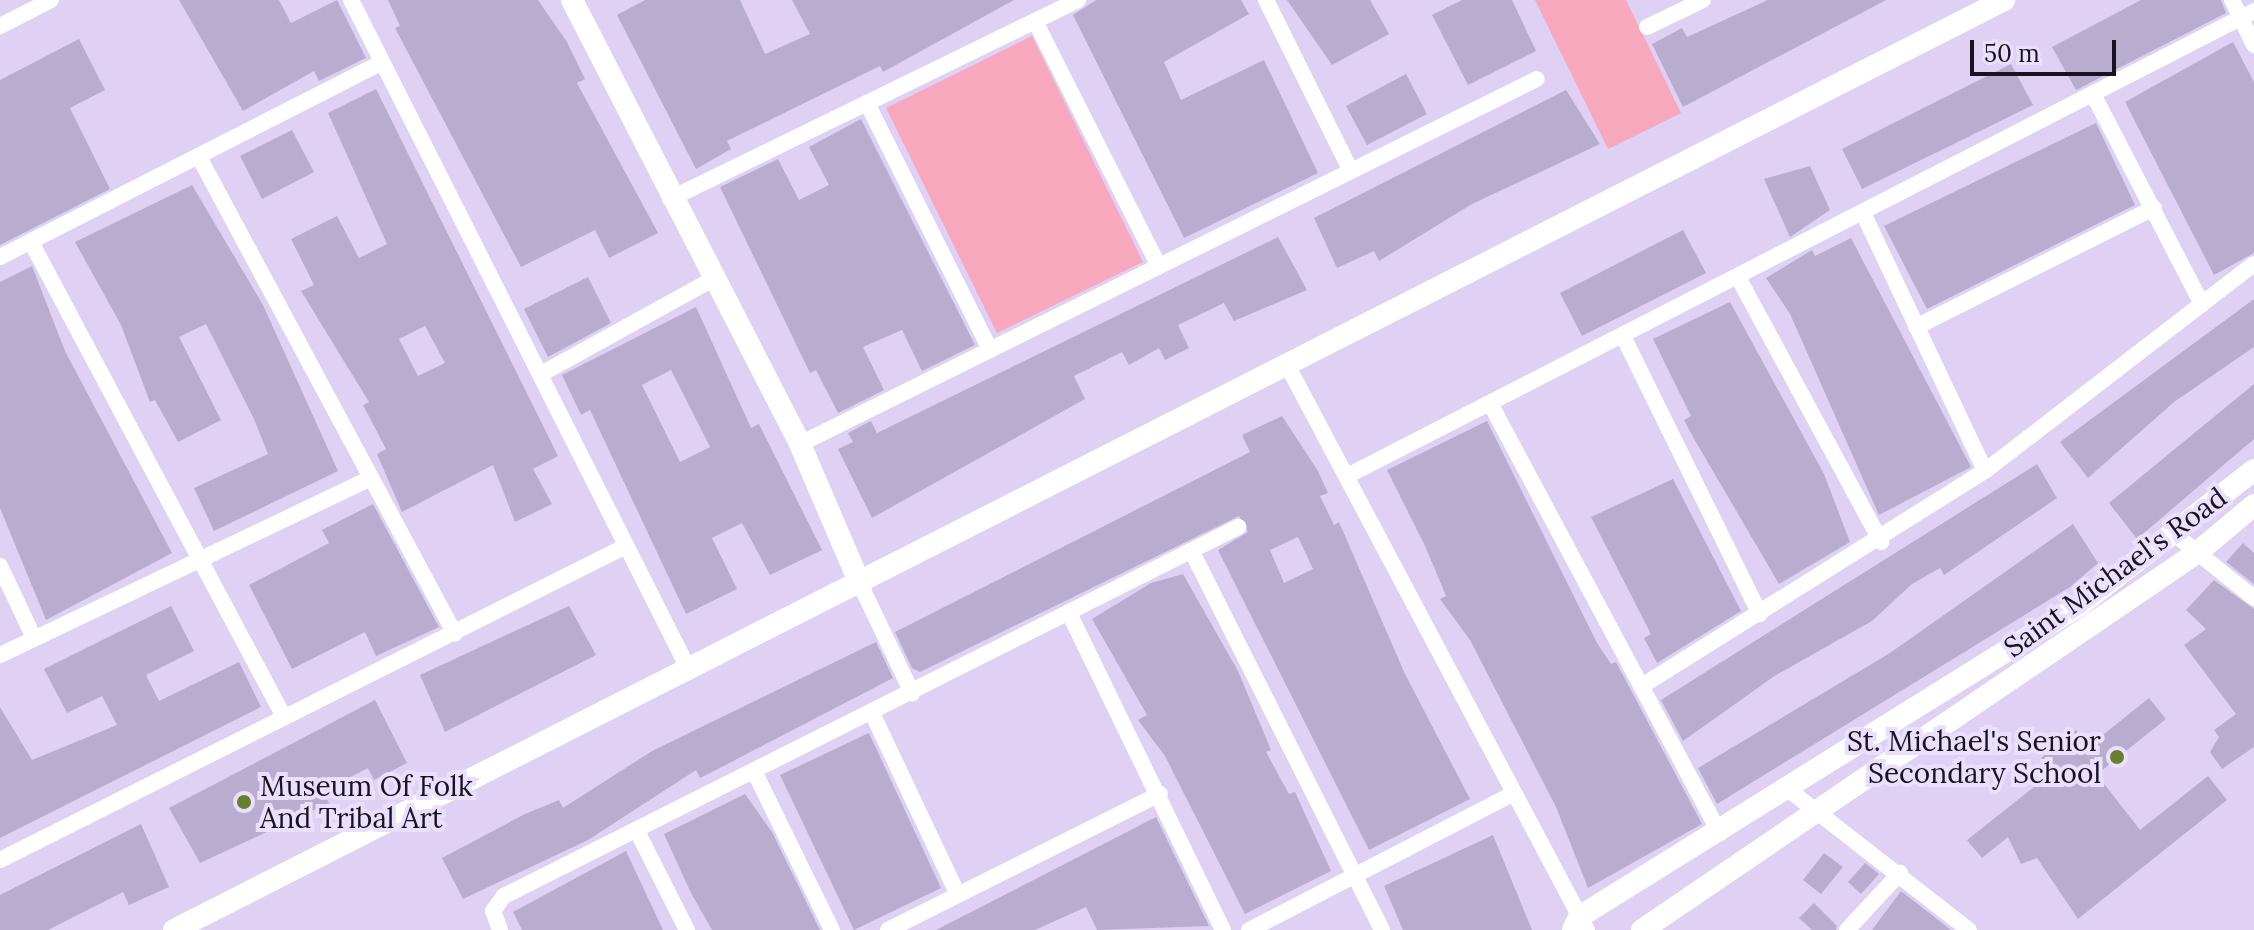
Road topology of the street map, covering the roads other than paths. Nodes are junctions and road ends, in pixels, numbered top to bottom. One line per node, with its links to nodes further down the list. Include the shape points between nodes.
1 (51, 0): 12 (street)
2 (351, 0): 15 (street)
3 (1078, 0): 11 (street)
4 (1266, 0): 20 (street)
5 (1703, 0): 13 (street)
6 (2004, 0): 9 (street)
7 (2232, 0): 10 (street)
8 (576, 1): 21 (street)
9 (1977, 6): 34 (street)
10 (2247, 15): 14 (street); 17 (street)
11 (1035, 21): 18 (street); 27 (street)
12 (0, 26)
13 (1647, 27)
14 (2254, 45)
15 (382, 62): 19 (street); 35 (street)
16 (1537, 79): 20 (street)
17 (2093, 94): 22 (street); 23 (street)
18 (867, 103): 21 (street); 33 (street)
19 (199, 157): 24 (street); 41 (street)
20 (1351, 171): 27 (street)
21 (670, 199): 28 (street)
22 (2154, 208): 30 (street); 31 (street)
23 (1864, 215): 29 (street); 31 (street)
24 (31, 242): 25 (street); 49 (street)
25 (0, 257)
26 (2254, 264): 30 (street)
27 (1159, 266): 33 (street)
28 (713, 279): 35 (street); 37 (street)
29 (1739, 279): 32 (street); 45 (street)
30 (2202, 304): 39 (street)
31 (1916, 327): 39 (street)
32 (1623, 336): 36 (street); 53 (street)
33 (990, 350): 37 (street)
34 (1286, 363): 40 (street); 51 (street)
35 (541, 374): 46 (street)
36 (1490, 403): 40 (street); 59 (street)
37 (800, 444): 51 (street)
38 (2254, 470): 44 (street, Saint Michael's Road)
39 (1985, 471): 45 (street)
40 (1347, 476): 66 (street)
41 (371, 478): 49 (street); 55 (street)
42 (2254, 505): 47 (street, Saint Michael's Road)
43 (1238, 527): 48 (street)
44 (2173, 533): 47 (street); 64 (street, Saint Michael's Road, via 2080,605)
45 (1881, 542): 53 (street)
46 (626, 546): 55 (street); 58 (street)
47 (2198, 552): 52 (street); 67 (street, Saint Michael's Road)
48 (1193, 554): 54 (street); 72 (street)
49 (194, 558): 56 (street); 62 (street)
50 (0, 566): 56 (street)
51 (861, 586): 58 (street); 60 (street)
52 (2254, 598)
53 (1760, 614): 59 (street)
54 (1070, 615): 60 (street); 65 (street)
55 (455, 634): 62 (street)
56 (34, 638): 57 (street)
57 (0, 655)
58 (688, 668): 75 (street)
59 (1645, 684): 69 (street)
60 (912, 693): 61 (street)
61 (872, 713): 63 (street); 73 (street)
62 (284, 717): 70 (street)
63 (755, 773): 68 (street); 78 (street)
64 (1789, 790): 67 (street); 69 (street, Saint Michael's Road)
65 (1160, 794): 73 (street); 80 (street)
66 (1512, 794): 72 (street); 74 (street)
67 (1817, 815): 71 (street); 83 (street, Saint Michael's Road)
68 (638, 833): 76 (street, via 504,896 493,911); 77 (street)
69 (1720, 833): 74 (street, Saint Michael's Road)
70 (0, 860)
71 (1900, 873): 84 (street); 85 (street)
72 (1355, 878): 81 (street); 82 (street)
73 (958, 895): 79 (street)
74 (1580, 926)
75 (174, 930)
76 (500, 930)
77 (687, 930)
78 (832, 930)
79 (888, 930)
80 (1223, 930)
81 (1249, 930)
82 (1382, 930)
83 (1642, 930)
84 (1847, 930)
85 (1969, 930)

